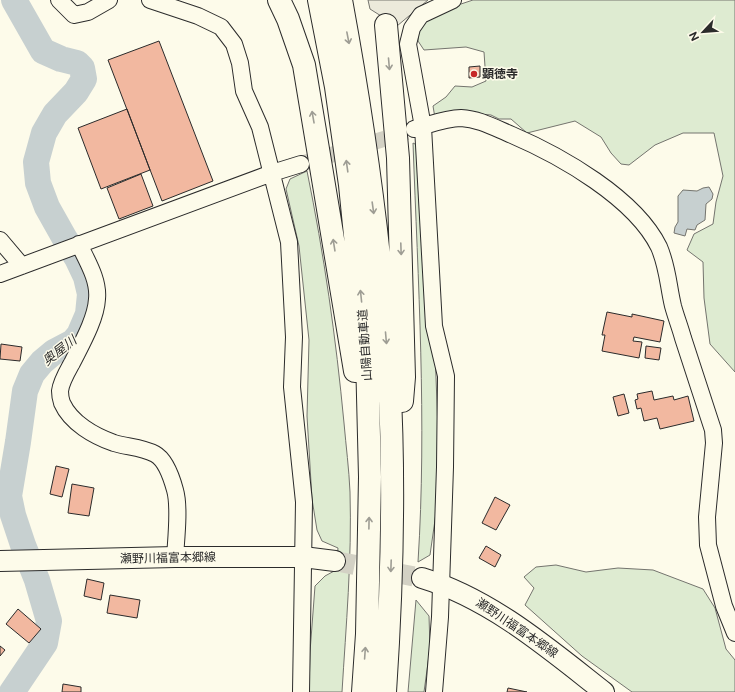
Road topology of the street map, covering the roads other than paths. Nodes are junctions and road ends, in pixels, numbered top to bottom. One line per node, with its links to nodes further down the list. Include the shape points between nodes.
1 (59, 0): 2 (street, via 74,15 88,12)
2 (109, 0)
3 (150, 0): 11 (street, via 198,16 221,27 234,44 244,91 260,127)
4 (279, 0): 16 (highway, one-way to 4, via 304,65)
5 (320, 0): 16 (highway, 山陽自動車道, one-way to 5, via 367,356 350,186)
6 (341, 0): 17 (highway, 山陽自動車道, one-way to 17, via 376,231 389,377)
7 (453, 0): 9 (street, via 421,15 412,28 408,44)
8 (386, 25): 17 (highway, one-way to 17, via 398,158 404,377 399,474)
9 (419, 128): 22 (street, via 434,326 446,376 445,466); 23 (street, via 444,120 476,120 530,142 562,159 604,188 632,211 653,236 665,262 673,306 713,430 707,516 708,545 724,606)
10 (301, 164): 11 (street)
11 (272, 173): 13 (street); 19 (street, via 289,242 294,337 292,387 304,502)
12 (0, 240): 14 (street)
13 (73, 247): 14 (street); 18 (street, via 96,281 97,298 94,314 62,384 62,402 69,415 83,428 114,443 155,454 165,464 176,492)
14 (22, 266): 15 (street)
15 (0, 274)
16 (370, 478): 25 (highway, 山陽自動車道, one-way to 16, via 367,634)
17 (392, 514): 26 (highway, 山陽自動車道, one-way to 26, via 389,635)
18 (175, 557): 19 (main road, 瀬野川福富本郷線); 20 (main road, 瀬野川福富本郷線)
19 (303, 557): 21 (main road, 瀬野川福富本郷線); 24 (street)
20 (0, 561)
21 (335, 561)
22 (431, 581): 27 (street, via 440,617); 28 (main road, 瀬野川福富本郷線, via 469,596 510,621)
23 (735, 633)
24 (301, 692)
25 (362, 692)
26 (384, 692)
27 (434, 692)
28 (604, 692)

